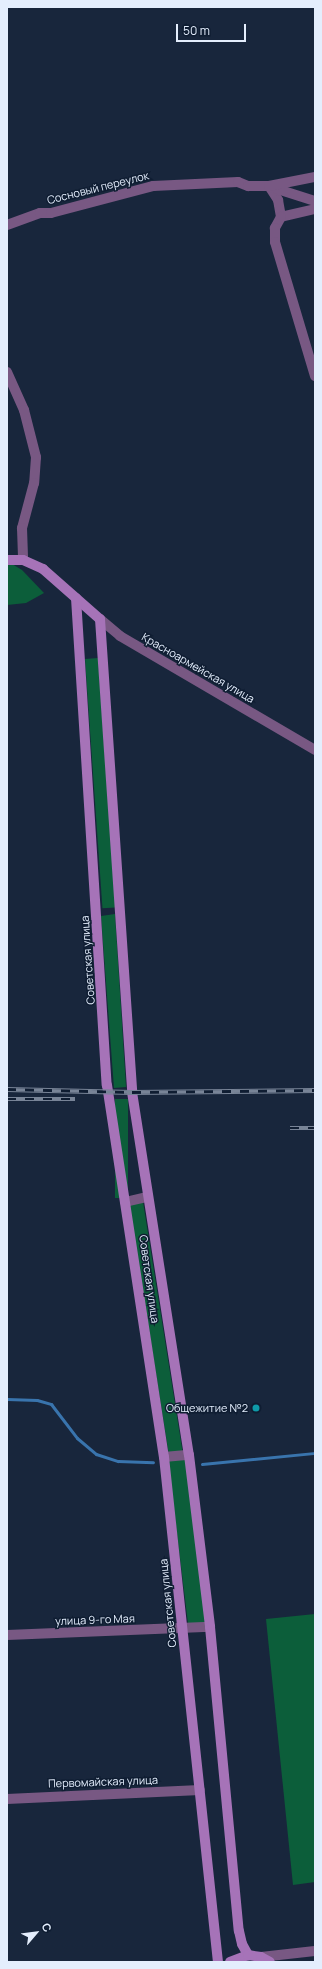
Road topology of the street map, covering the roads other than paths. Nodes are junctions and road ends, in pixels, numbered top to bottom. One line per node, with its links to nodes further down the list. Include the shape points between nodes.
1 (315, 177): 2 (street, Сосновый переулок)
2 (269, 186): 3 (street); 5 (street, via 278,200); 6 (street, Сосновый переулок, via 248,186 238,182 153,186 51,213 40,213)
3 (315, 201)
4 (315, 209): 5 (street)
5 (281, 217): 8 (street, via 275,228 275,242)
6 (7, 225)
7 (7, 372): 10 (street, via 24,410 36,457 34,483 22,523)
8 (315, 376)
9 (7, 560): 10 (main road)
10 (22, 560): 11 (main road, Красноармейская улица, via 43,569)
11 (76, 598): 12 (main road, Красноармейская улица); 15 (main road, Советская улица, via 107,1085)
12 (100, 619): 13 (street, Красноармейская улица, via 120,636); 14 (main road, Советская улица, via 132,1092)
13 (315, 750)
14 (147, 1197): 15 (street); 16 (main road, Советская улица)
15 (125, 1202): 17 (main road, Советская улица)
16 (189, 1455): 17 (street); 18 (main road, Советская улица)
17 (164, 1457): 19 (main road, Советская улица)
18 (210, 1627): 19 (street, улица 9-го Мая); 24 (main road, Советская улица, via 239,1931)
19 (183, 1628): 20 (street, улица 9-го Мая); 21 (main road, Советская улица)
20 (7, 1635)
21 (200, 1790): 22 (street, Первомайская улица); 27 (main road, Советская улица)
22 (7, 1799)
23 (315, 1951): 26 (street)
24 (248, 1955): 25 (main road); 28 (main road)
25 (260, 1957): 26 (street); 29 (main road)
26 (286, 1958)
27 (218, 1962)
28 (230, 1962)
29 (270, 1962)

